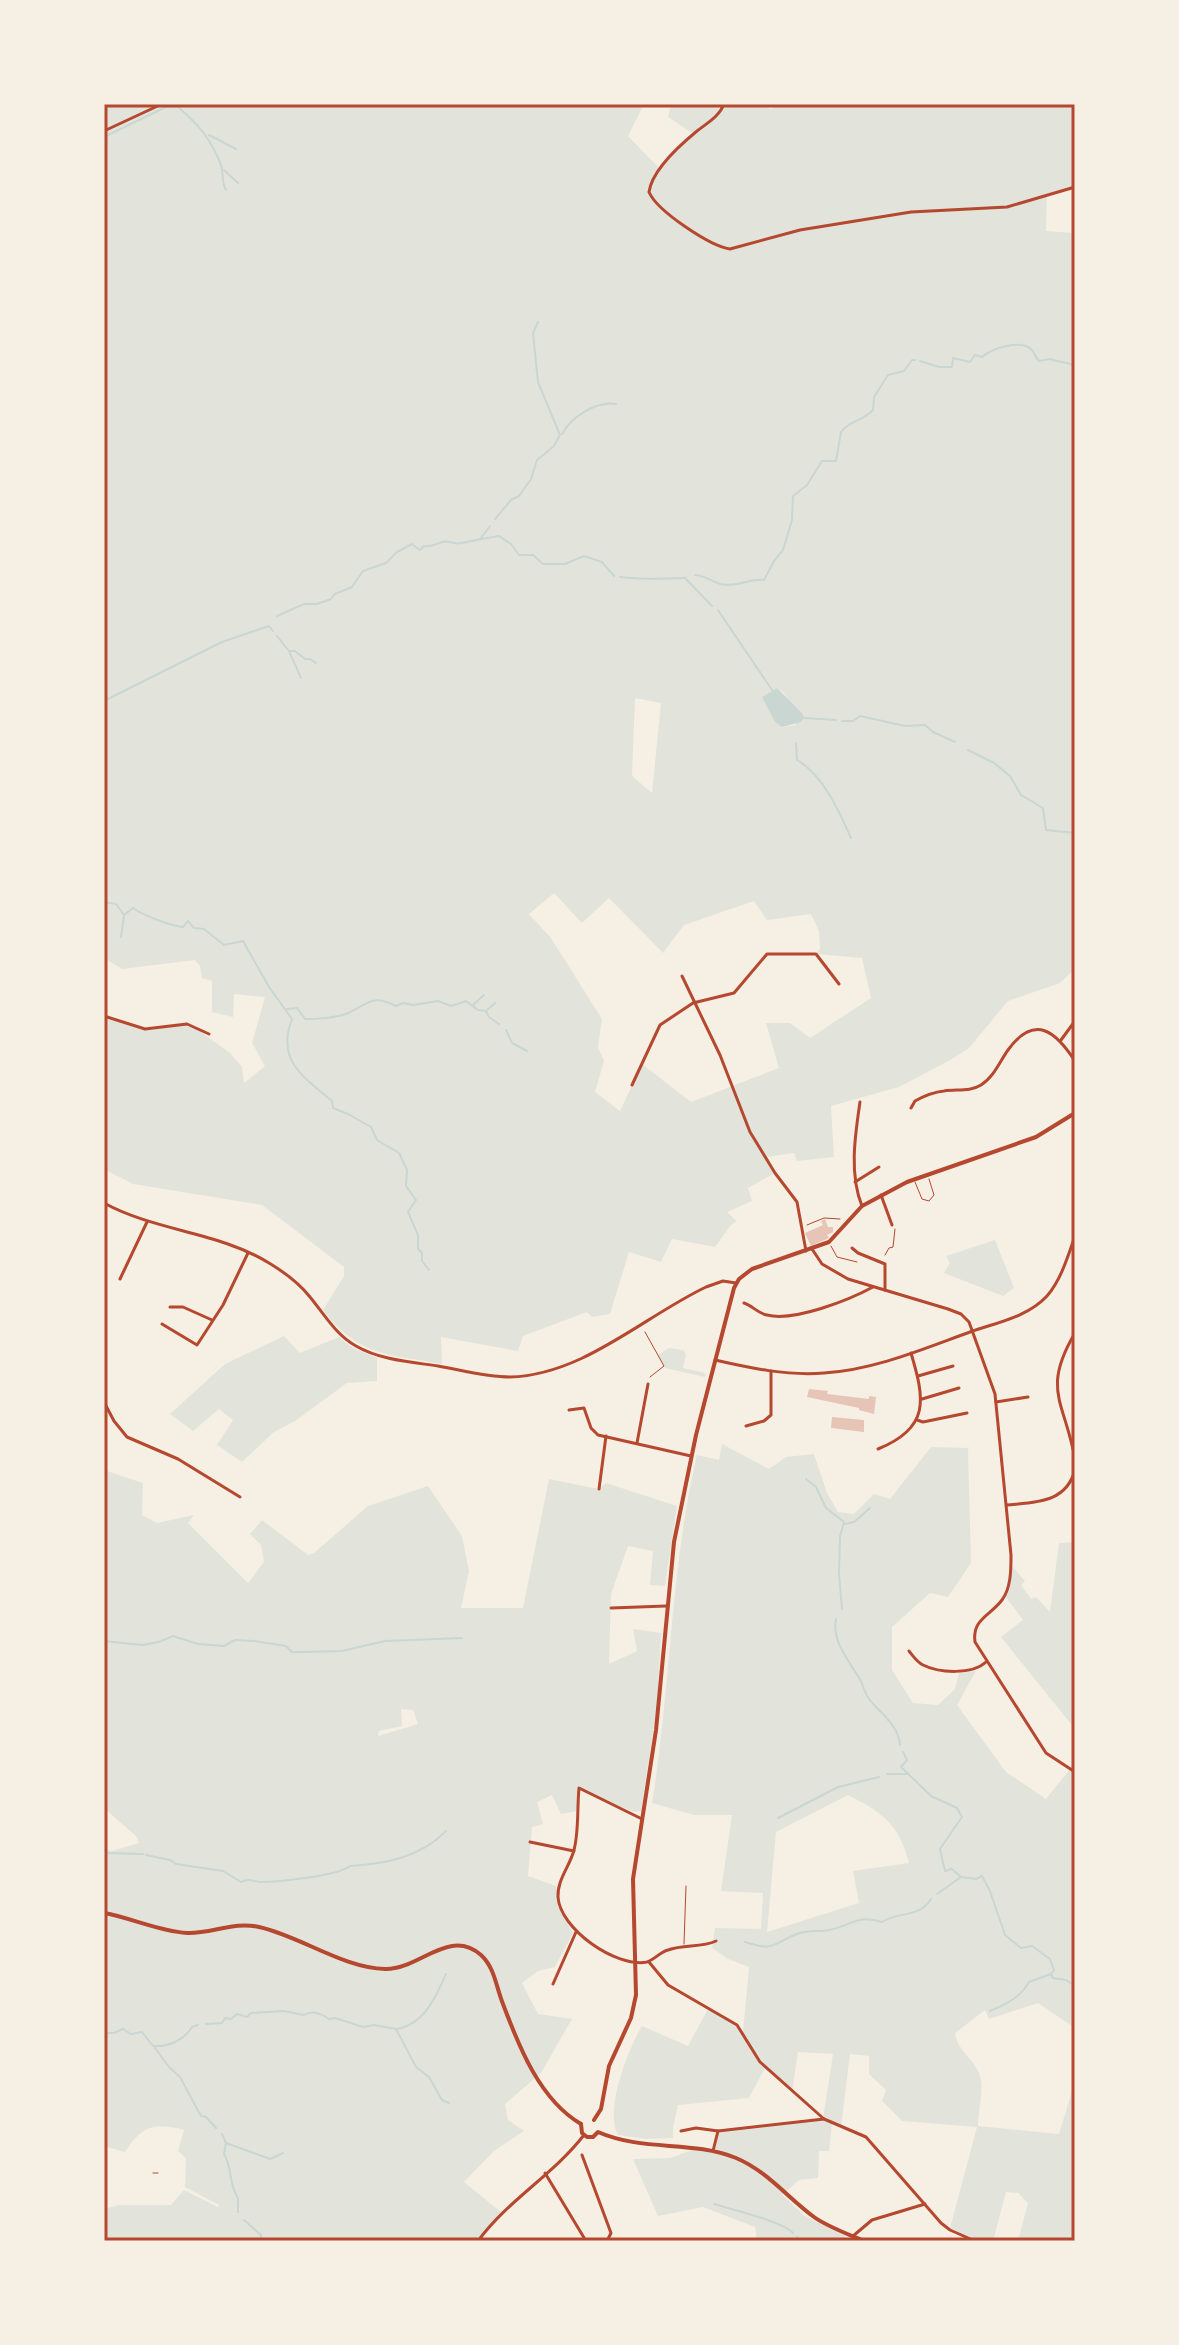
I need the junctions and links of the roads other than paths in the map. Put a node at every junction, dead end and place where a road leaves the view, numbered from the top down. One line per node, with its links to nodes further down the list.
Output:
1 (162, 104): 3 (street)
2 (724, 104): 4 (street)
3 (104, 131)
4 (1075, 187)
5 (682, 976): 7 (street)
6 (839, 984): 7 (street)
7 (693, 1003): 13 (street); 29 (street)
8 (104, 1016): 10 (street)
9 (1075, 1021): 11 (street)
10 (209, 1034)
11 (1061, 1040): 12 (street); 15 (street)
12 (1075, 1061)
13 (632, 1085)
14 (860, 1102): 20 (street)
15 (911, 1108)
16 (1075, 1113): 18 (main road)
17 (879, 1167): 20 (street)
18 (927, 1175): 19 (main road); 19 (lane)
19 (914, 1180): 21 (main road)
20 (855, 1182): 23 (street)
21 (881, 1195): 23 (main road); 25 (street)
22 (104, 1203): 24 (street)
23 (862, 1206): 27 (main road)
24 (147, 1222): 30 (street); 34 (street)
25 (892, 1225)
26 (1075, 1236): 31 (street)
27 (829, 1242): 29 (main road); 32 (lane)
28 (852, 1248): 37 (street)
29 (809, 1250): 35 (main road); 36 (street)
30 (248, 1253): 35 (street); 40 (street)
31 (1066, 1259): 33 (street); 42 (street)
32 (857, 1262)
33 (1074, 1263)
34 (120, 1279)
35 (736, 1283): 45 (main road)
36 (873, 1287): 37 (street); 38 (street)
37 (885, 1290): 42 (street)
38 (744, 1303)
39 (170, 1307): 40 (street)
40 (212, 1320): 41 (street)
41 (162, 1324)
42 (971, 1332): 44 (street); 54 (street)
43 (1075, 1333): 59 (street)
44 (911, 1353): 47 (street); 48 (street)
45 (715, 1360): 47 (street); 64 (main road)
46 (953, 1366): 48 (street)
47 (771, 1371): 58 (street)
48 (918, 1376): 52 (street)
49 (648, 1384): 62 (street)
50 (959, 1388): 52 (street)
51 (1028, 1397): 54 (street)
52 (922, 1399): 57 (street)
53 (104, 1402): 68 (street)
54 (996, 1402): 69 (street)
55 (569, 1410): 61 (street)
56 (967, 1413): 57 (street)
57 (917, 1420): 63 (street)
58 (746, 1426)
59 (1068, 1433): 60 (street); 65 (street)
60 (1075, 1433)
61 (606, 1436): 62 (street); 67 (street)
62 (637, 1443): 64 (street)
63 (878, 1449)
64 (691, 1456): 70 (main road)
65 (1075, 1459)
66 (1075, 1470): 69 (street)
67 (599, 1489)
68 (240, 1497)
69 (1007, 1505): 73 (street)
70 (666, 1606): 71 (street); 75 (main road)
71 (611, 1608)
72 (909, 1651): 73 (street)
73 (986, 1662): 74 (street)
74 (1075, 1772)
75 (642, 1819): 77 (street); 83 (main road)
76 (530, 1842): 77 (street)
77 (574, 1851): 80 (street)
78 (686, 1886): 82 (lane)
79 (104, 1913): 88 (main road)
80 (576, 1932): 83 (street); 85 (street)
81 (716, 1941): 82 (street)
82 (684, 1947): 84 (street)
83 (637, 1961): 84 (street); 87 (main road)
84 (649, 1962): 86 (street)
85 (553, 1984)
86 (824, 2119): 90 (street); 98 (street)
87 (594, 2120): 88 (main road); 91 (main road)
88 (581, 2124): 92 (main road)
89 (681, 2131): 90 (street)
90 (718, 2131): 93 (street)
91 (598, 2132): 92 (main road); 93 (main road)
92 (584, 2135): 97 (street)
93 (713, 2151): 99 (main road)
94 (582, 2155): 102 (street)
95 (153, 2173): 96 (lane)
96 (158, 2173)
97 (545, 2173): 100 (street); 101 (street)
98 (925, 2204): 99 (street); 104 (street)
99 (853, 2236): 103 (main road)
100 (478, 2241)
101 (586, 2241)
102 (607, 2241)
103 (864, 2241)
104 (975, 2241)

